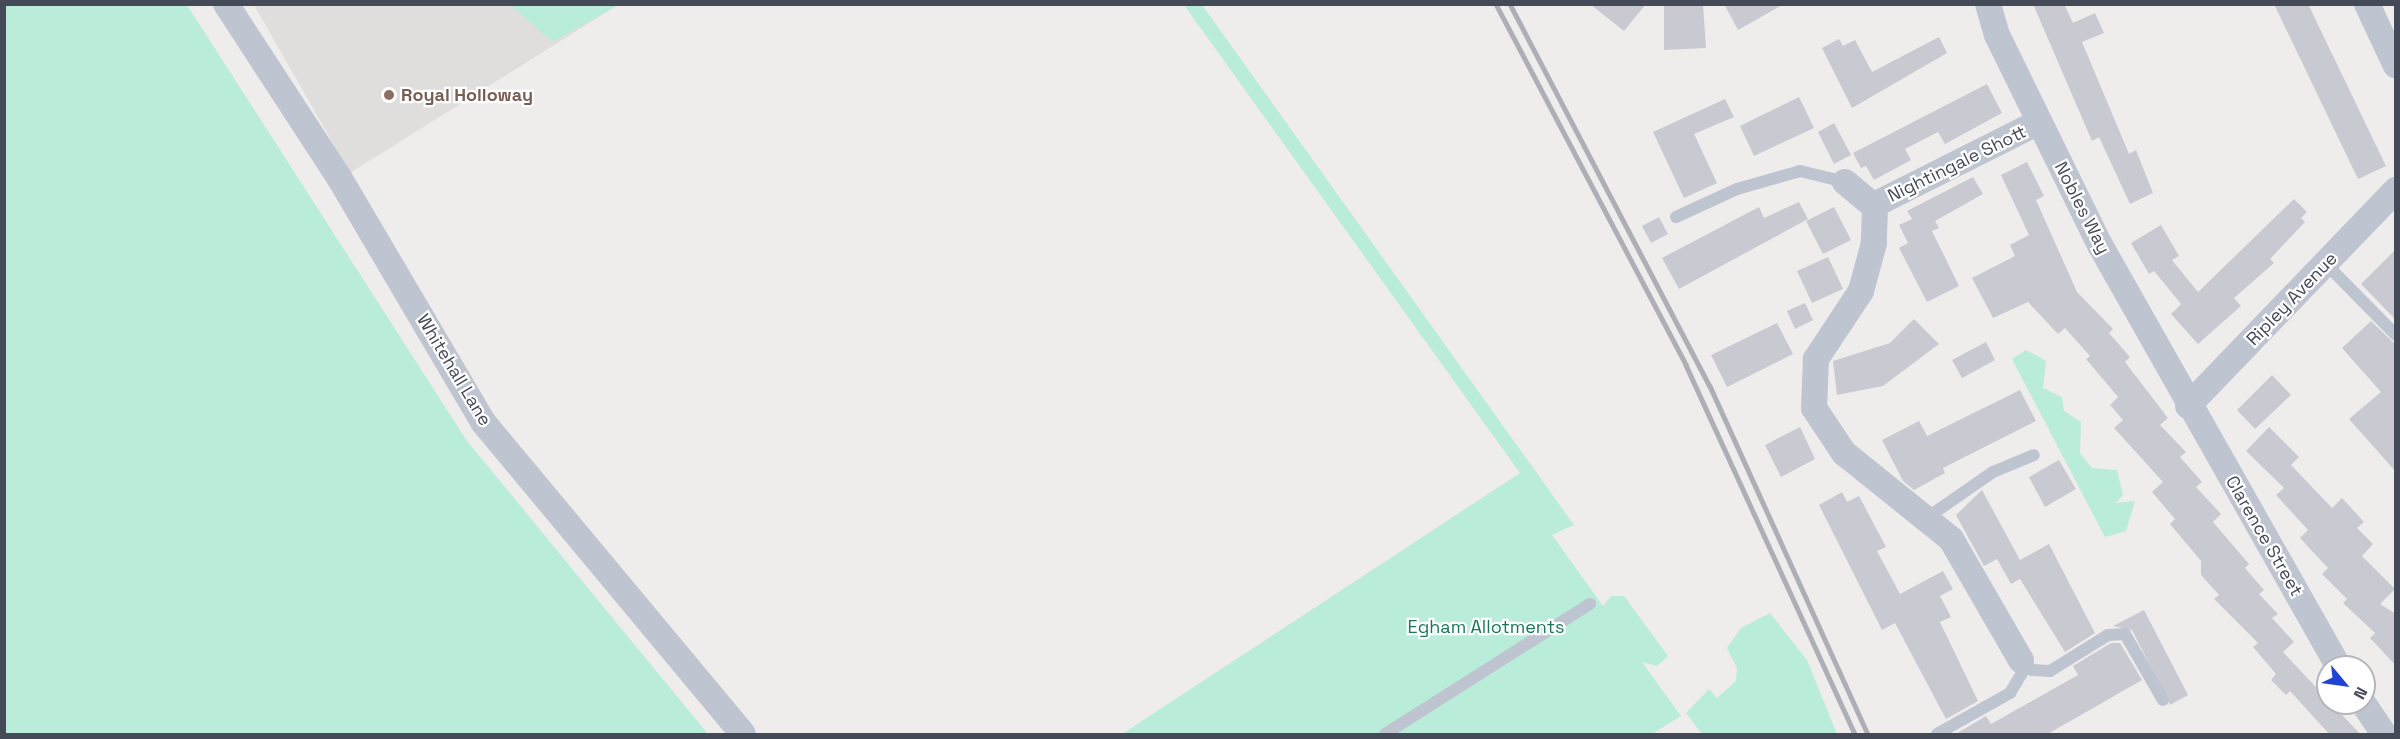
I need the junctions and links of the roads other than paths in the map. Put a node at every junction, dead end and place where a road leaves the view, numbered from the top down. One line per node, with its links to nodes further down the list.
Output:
1 (226, 4): 20 (street, Whitehall Lane)
2 (1988, 4): 5 (street, Nobles Way)
3 (2367, 4): 4 (street)
4 (2396, 66)
5 (2039, 122): 8 (street, Nightingale Shott); 12 (street, Nobles Way)
6 (1845, 182): 8 (street, Nightingale Shott); 9 (lane, Nightingale Shott)
7 (2396, 190): 10 (street, Ripley Avenue)
8 (1874, 205): 14 (street, Nightingale Shott)
9 (1676, 217)
10 (2326, 264): 11 (lane); 12 (street, Ripley Avenue)
11 (2396, 335)
12 (2188, 406): 16 (street, Clarence Street)
13 (2034, 455): 14 (lane)
14 (1928, 516): 17 (street, Nightingale Shott)
15 (1590, 604): 21 (lane)
16 (2331, 655)
17 (2021, 660): 18 (lane); 22 (lane)
18 (2163, 700)
19 (2371, 715): 23 (street)
20 (743, 735)
21 (1385, 735)
22 (1937, 735)
23 (2384, 735)

